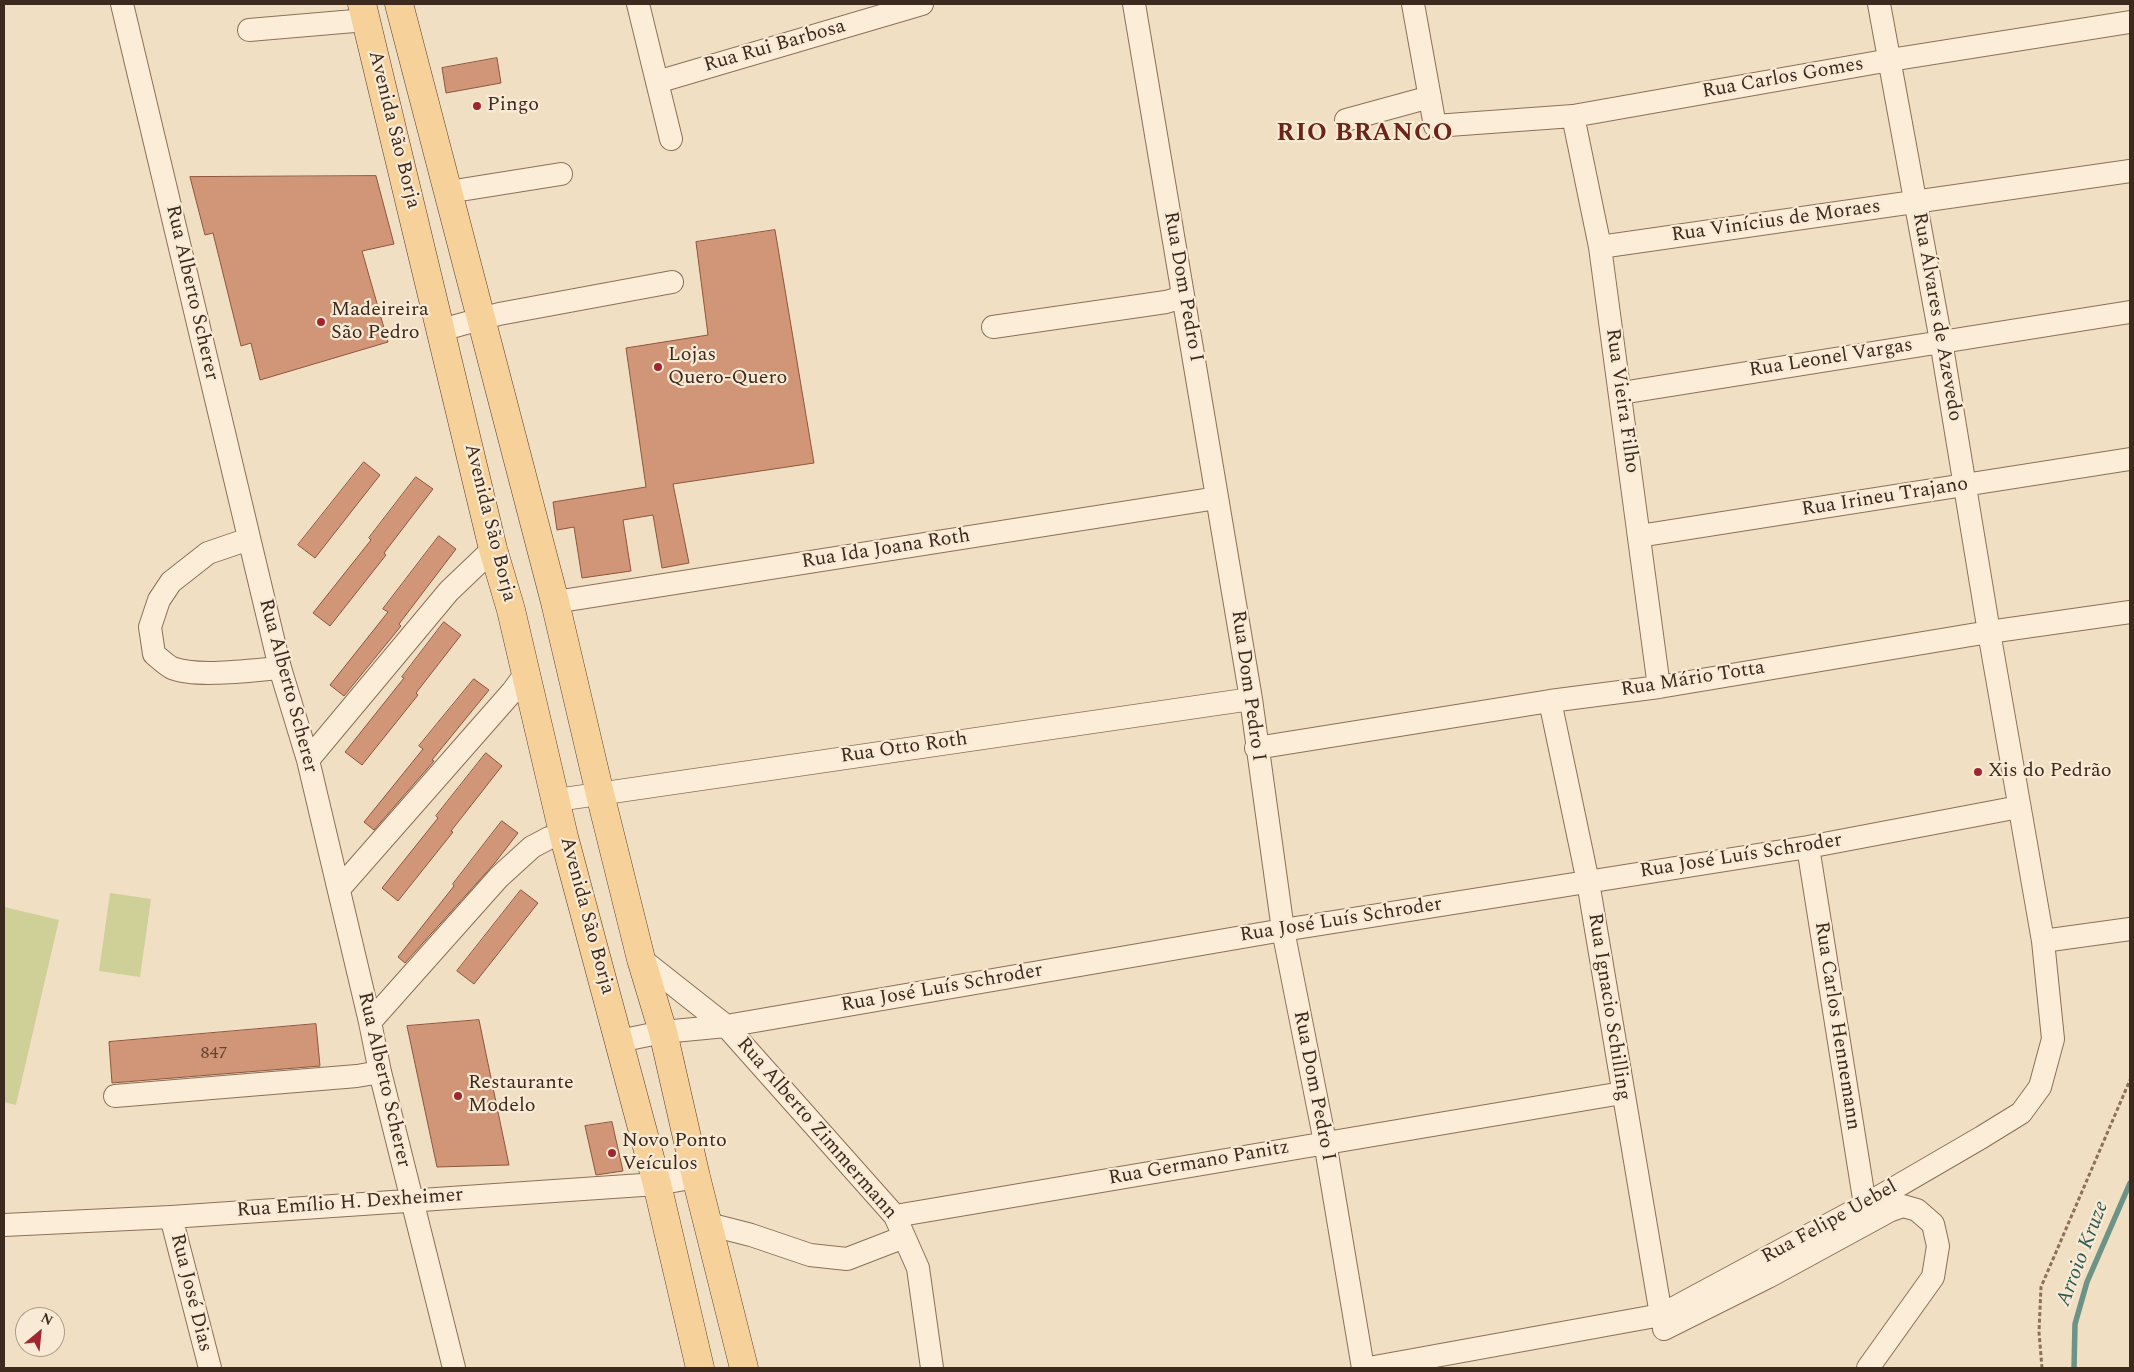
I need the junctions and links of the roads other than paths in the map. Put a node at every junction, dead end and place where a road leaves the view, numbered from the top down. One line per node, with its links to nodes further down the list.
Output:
1 (122, 4): 34 (street, Rua Alberto Scherer)
2 (399, 4): 19 (main road, Avenida São Borja)
3 (638, 4): 12 (street)
4 (922, 4): 12 (street, Rua Rui Barbosa)
5 (1134, 4): 23 (street, Rua Dom Pedro I)
6 (1413, 4): 13 (street)
7 (1879, 4): 11 (street, Rua Álvares de Azevedo)
8 (364, 12): 10 (street); 27 (main road, Avenida São Borja)
9 (2130, 22): 11 (street, Rua Carlos Gomes)
10 (249, 30)
11 (1890, 60): 14 (street, Rua Carlos Gomes); 20 (street, Rua Álvares de Azevedo)
12 (657, 82): 16 (street)
13 (1430, 97): 14 (street, Rua Carlos Gomes); 15 (street)
14 (1573, 116): 21 (street, Rua Vieira Filho)
15 (1346, 120)
16 (671, 140)
17 (2130, 171): 20 (street, Rua Vinícius de Moraes)
18 (561, 174): 19 (street)
19 (448, 192): 25 (main road, Avenida São Borja)
20 (1915, 202): 21 (street, Rua Vinícius de Moraes); 28 (street, Rua Álvares de Azevedo)
21 (1600, 247): 29 (street, Rua Vieira Filho)
22 (672, 282): 25 (street)
23 (1184, 297): 26 (street); 32 (street, Rua Dom Pedro I)
24 (2130, 312): 28 (street, Rua Leonel Vargas)
25 (481, 321): 27 (street); 36 (main road, Avenida São Borja)
26 (993, 327)
27 (441, 330): 35 (main road, Avenida São Borja)
28 (1942, 341): 29 (street, Rua Leonel Vargas); 31 (street, Rua Álvares de Azevedo)
29 (1621, 393): 33 (street, Rua Vieira Filho)
30 (2130, 459): 31 (street, Rua Irineu Trajano)
31 (1966, 485): 33 (street, Rua Irineu Trajano); 38 (street, Rua Álvares de Azevedo)
32 (1217, 498): 36 (street, Rua Ida Joana Roth); 42 (street, Rua Dom Pedro I)
33 (1639, 536): 41 (street, Rua Vieira Filho)
34 (249, 539): 39 (street, Rua Alberto Scherer); 39 (street)
35 (493, 549): 40 (main road, Avenida São Borja); 45 (street)
36 (555, 602): 46 (main road, Avenida São Borja)
37 (2130, 612): 38 (street, Rua Mário Totta)
38 (1989, 632): 41 (street, Rua Mário Totta); 48 (street, Rua Álvares de Azevedo)
39 (280, 668): 45 (street, Rua Alberto Scherer)
40 (526, 673): 47 (main road, Avenida São Borja); 52 (street)
41 (1659, 687): 43 (street, Rua Mário Totta)
42 (1251, 699): 44 (street, Rua Dom Pedro I); 46 (street, Rua Otto Roth)
43 (1550, 701): 44 (street, Rua Mário Totta); 51 (street, Rua Ignacio Schilling)
44 (1256, 748): 54 (street, Rua Dom Pedro I)
45 (308, 760): 52 (street, Rua Alberto Scherer)
46 (600, 794): 47 (street, Rua Otto Roth); 56 (main road, Avenida São Borja)
47 (557, 800): 49 (main road, Avenida São Borja)
48 (2019, 807): 50 (street, Rua José Luís Schroder); 55 (street, Rua Felipe Uebel)
49 (564, 837): 57 (street); 60 (main road, Avenida São Borja)
50 (1808, 847): 51 (street, Rua José Luís Schroder); 68 (street, Rua Carlos Hennemann)
51 (1588, 882): 54 (street, Rua José Luís Schroder); 62 (street, Rua Ignacio Schilling)
52 (339, 889): 57 (street, Rua Alberto Scherer)
53 (2130, 928): 55 (street)
54 (1283, 930): 58 (street, Rua José Luís Schroder); 64 (street, Rua Dom Pedro I)
55 (2043, 941): 68 (street, Rua Felipe Uebel)
56 (641, 959): 58 (street, Rua Alberto Zimmermann); 59 (main road, Avenida São Borja)
57 (370, 1022): 61 (street, Rua Alberto Scherer)
58 (726, 1026): 59 (street, Rua José Luís Schroder); 69 (street, Rua Alberto Zimmermann)
59 (663, 1032): 60 (street); 65 (main road, Avenida São Borja)
60 (619, 1041): 66 (main road, Avenida São Borja)
61 (380, 1072): 63 (street); 67 (street, Rua Alberto Scherer)
62 (1622, 1093): 64 (street, Rua Germano Panitz); 74 (street, Rua Ignacio Schilling)
63 (115, 1096)
64 (1325, 1142): 69 (street, Rua Germano Panitz); 81 (street, Rua Dom Pedro I)
65 (696, 1177): 66 (street, Rua Emílio H. Dexheimer); 71 (main road, Avenida São Borja)
66 (657, 1184): 67 (street, Rua Emílio H. Dexheimer); 78 (main road, Avenida São Borja)
67 (411, 1200): 70 (street, Rua Emílio H. Dexheimer); 77 (street, Rua Alberto Scherer)
68 (1865, 1205): 74 (street, Rua Felipe Uebel)
69 (895, 1216): 73 (street, Rua Alberto Zimmermann)
70 (171, 1217): 72 (street, Rua Emílio H. Dexheimer); 76 (street, Rua José Dias)
71 (708, 1224): 73 (street); 79 (main road, Avenida São Borja)
72 (4, 1225)
73 (904, 1237): 80 (street, Rua Alberto Zimmermann)
74 (1661, 1315): 75 (street, Rua Felipe Uebel)
75 (1625, 1322): 82 (street, Rua Felipe Uebel); 83 (street)
76 (210, 1368)
77 (454, 1368)
78 (700, 1368)
79 (744, 1368)
80 (932, 1368)
81 (1363, 1368)
82 (1369, 1368)
83 (1868, 1368)

